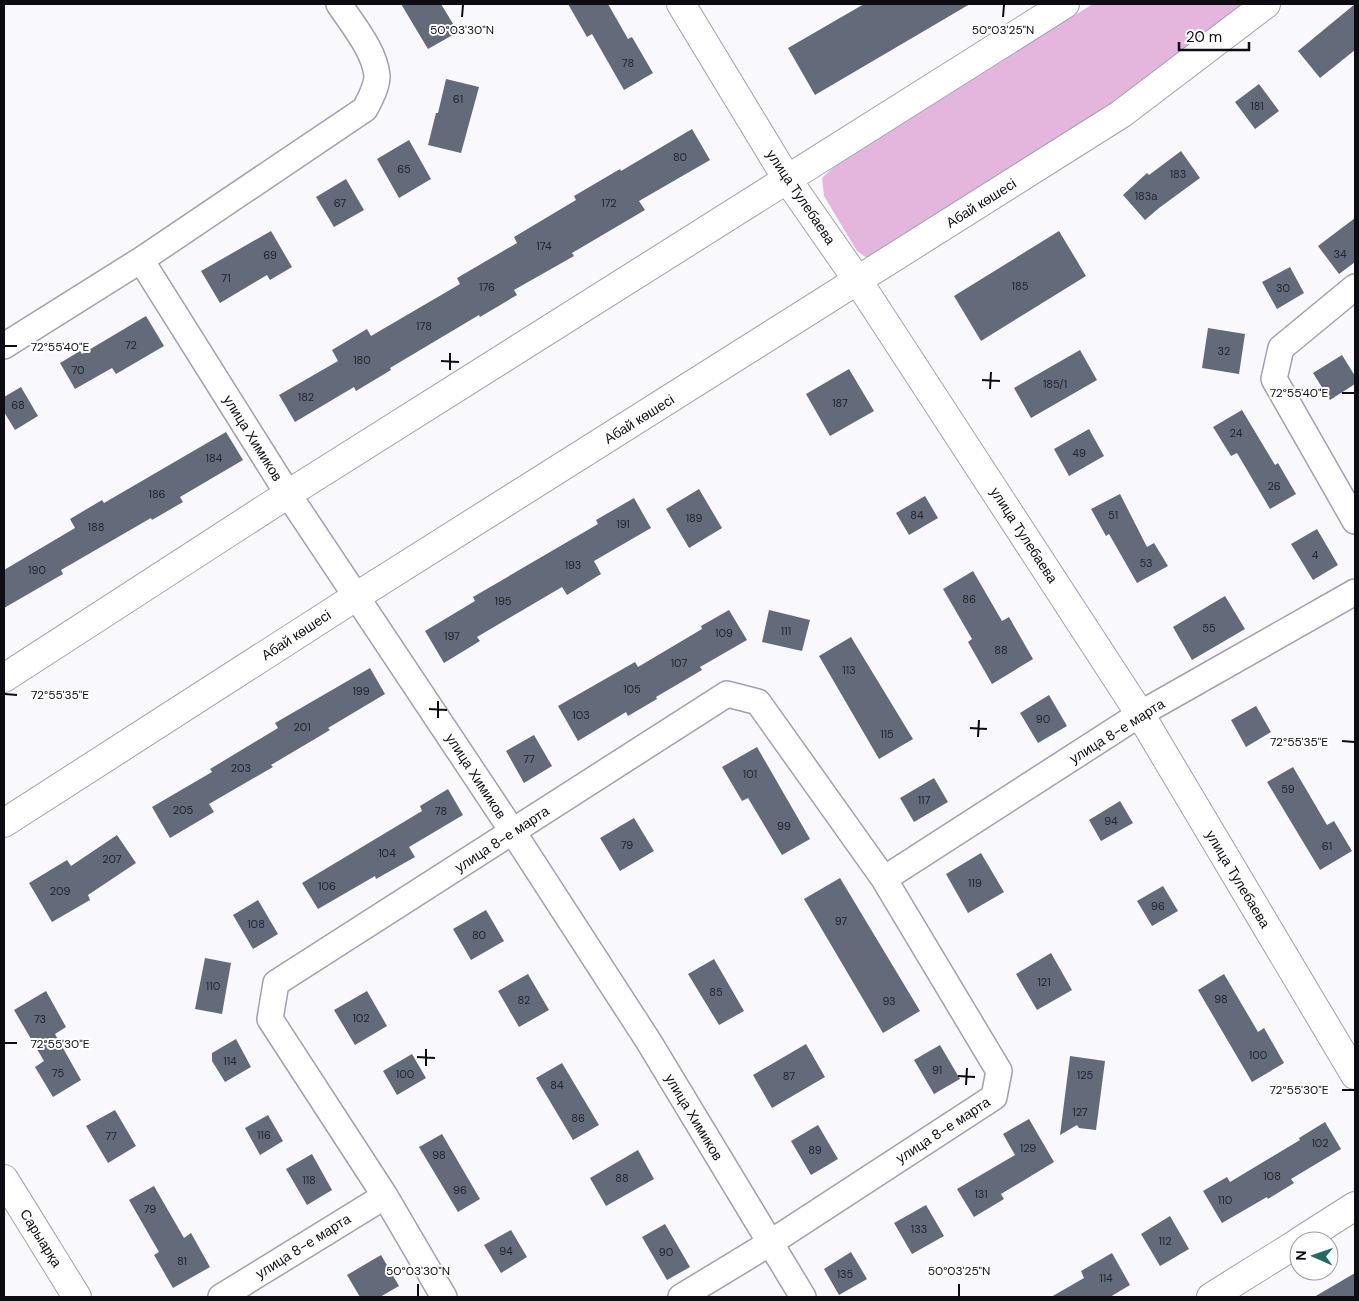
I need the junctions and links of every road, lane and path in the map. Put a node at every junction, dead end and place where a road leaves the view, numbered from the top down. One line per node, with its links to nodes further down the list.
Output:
1 (339, 4): 6 (street)
2 (681, 4): 5 (street, улица Тулебаева)
3 (1065, 4): 5 (street)
4 (1266, 4): 7 (street, Абай көшесі)
5 (787, 179): 7 (street, улица Тулебаева); 10 (street)
6 (141, 260): 9 (street); 10 (street, улица Химиков)
7 (858, 281): 13 (street, Абай көшесі); 15 (street, улица Тулебаева)
8 (1355, 287): 11 (street)
9 (4, 346)
10 (288, 494): 13 (street, улица Химиков); 14 (street)
11 (1355, 520)
12 (1355, 592): 15 (street, улица 8-е марта)
13 (357, 596): 16 (street, Абай көшесі); 17 (street, улица Химиков)
14 (4, 678)
15 (1140, 714): 18 (street, улица 8-е марта); 19 (street, улица Тулебаева)
16 (4, 823)
17 (513, 832): 18 (street, улица 8-е марта); 21 (street, улица 8-е марта); 24 (street, улица Химиков)
18 (884, 879): 24 (street, улица 8-е марта)
19 (1355, 1075)
20 (4, 1179): 26 (street, Сарыарқа)
21 (385, 1196): 27 (street, улица 8-е марта); 28 (street, улица 8-е марта)
22 (1355, 1206): 23 (street)
23 (1316, 1231)
24 (770, 1243): 29 (street, улица 8-е марта); 30 (street, улица Химиков)
25 (1289, 1248): 31 (street)
26 (77, 1297)
27 (221, 1297)
28 (444, 1297)
29 (681, 1297)
30 (803, 1297)
31 (1211, 1297)

